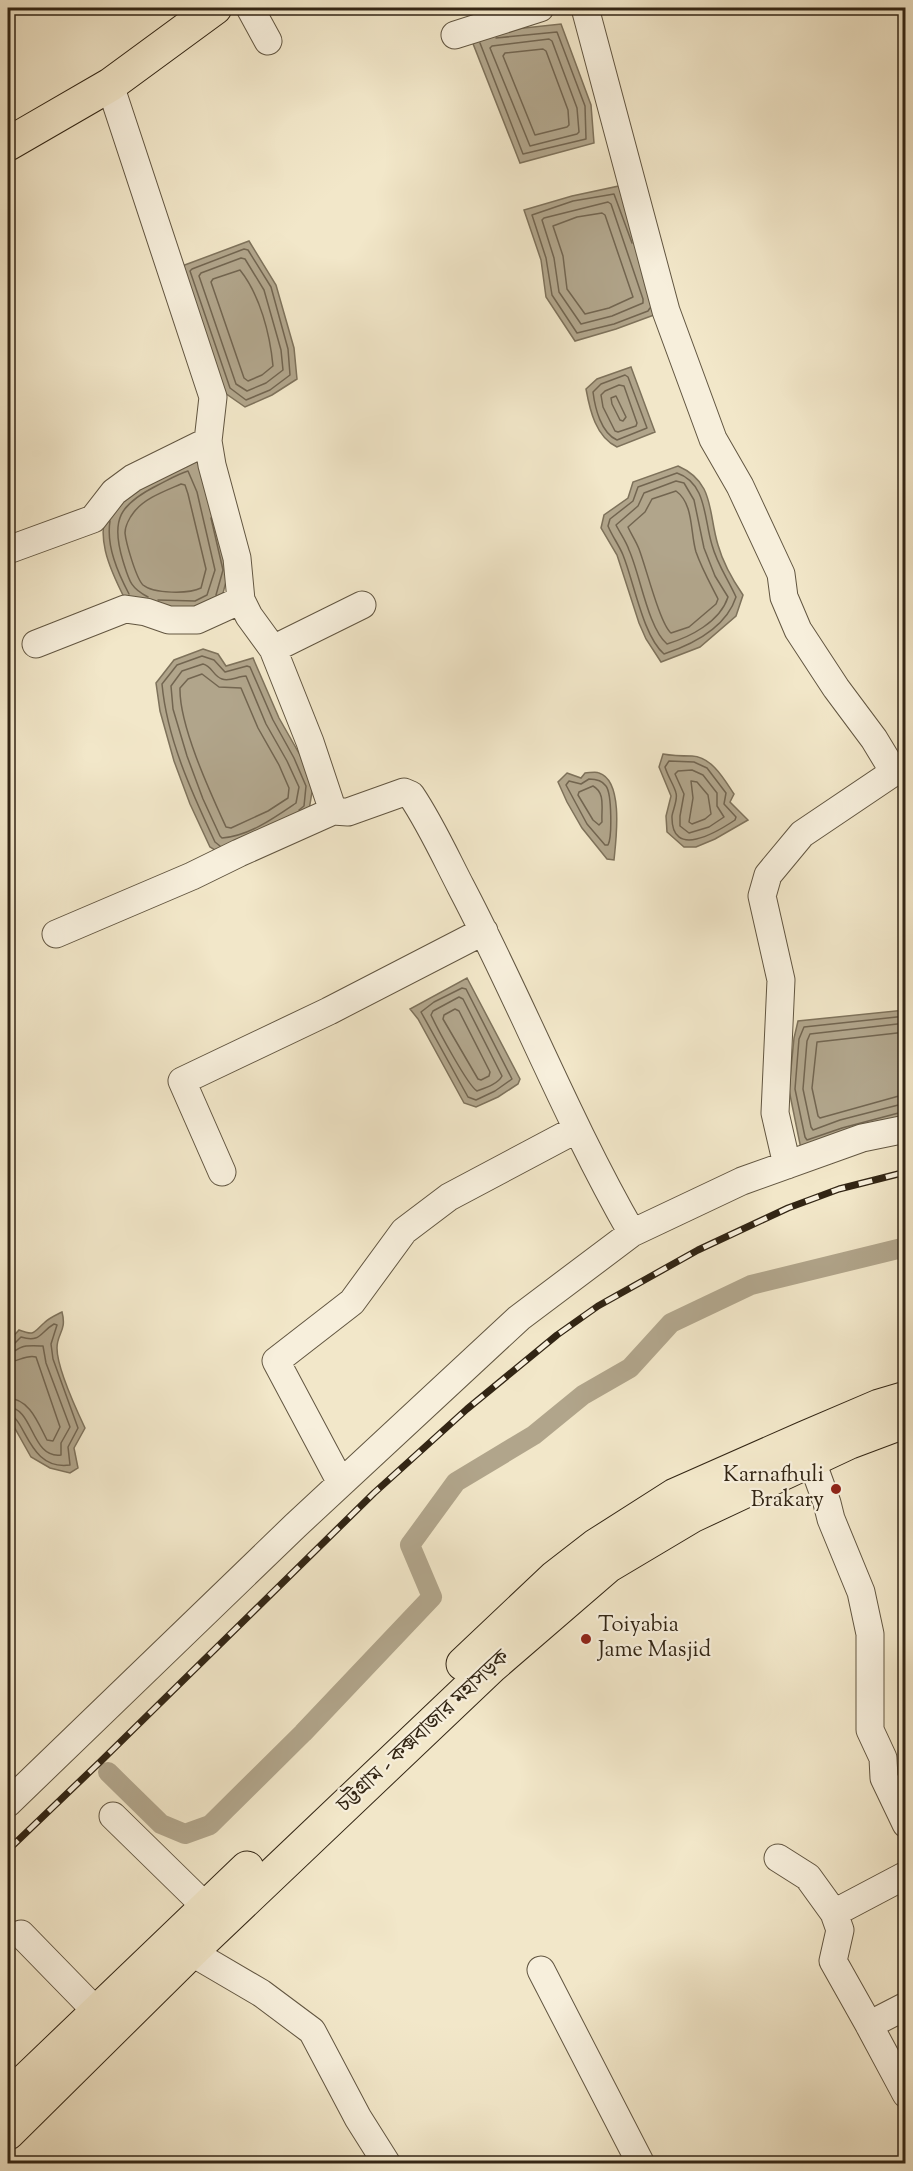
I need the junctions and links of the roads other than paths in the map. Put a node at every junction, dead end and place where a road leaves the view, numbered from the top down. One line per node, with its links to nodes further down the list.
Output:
1 (215, 8): 7 (main road)
2 (250, 8): 6 (street)
3 (540, 8): 5 (street)
4 (585, 8): 15 (street)
5 (455, 35)
6 (268, 41)
7 (110, 85): 8 (main road); 9 (street)
8 (8, 144)
9 (208, 441): 10 (street); 11 (street)
10 (8, 550)
11 (241, 600): 13 (street); 14 (street)
12 (362, 605): 14 (street)
13 (36, 644)
14 (273, 649): 16 (street)
15 (902, 776): 21 (street)
16 (333, 811): 17 (street); 18 (street)
17 (484, 930): 19 (street); 22 (street)
18 (56, 933)
19 (577, 1129): 23 (street); 27 (street)
20 (906, 1129): 21 (street)
21 (787, 1165): 23 (street)
22 (222, 1172)
23 (632, 1233): 27 (street)
24 (906, 1398): 26 (main road, চট্টগ্রাম - কক্সবাজার মহাসড়ক)
25 (906, 1422): 26 (main road, চট্টগ্রাম - কক্সবাজার মহাসড়ক)
26 (808, 1449): 30 (street); 33 (main road, চট্টগ্রাম - কক্সবাজার মহাসড়ক); 36 (main road, চট্টগ্রাম - কক্সবাজার মহাসড়ক)
27 (341, 1483): 28 (street)
28 (8, 1800)
29 (113, 1816): 33 (street)
30 (906, 1824)
31 (778, 1858): 34 (street)
32 (906, 1875): 34 (street)
33 (205, 1906): 36 (main road, চট্টগ্রাম - কক্সবাজার মহাসড়ক)
34 (834, 1913): 40 (street)
35 (21, 1934): 39 (street)
36 (183, 1944): 39 (main road, চট্টগ্রাম - কক্সবাজার মহাসড়ক); 43 (main road, চট্টগ্রাম - কক্সবাজার মহাসড়ক); 44 (street)
37 (541, 1970): 45 (street)
38 (906, 2006): 40 (street)
39 (97, 2012): 42 (main road, চট্টগ্রাম - কক্সবাজার মহাসড়ক)
40 (869, 2025): 41 (street)
41 (906, 2094)
42 (8, 2097)
43 (8, 2133)
44 (387, 2163)
45 (640, 2163)

